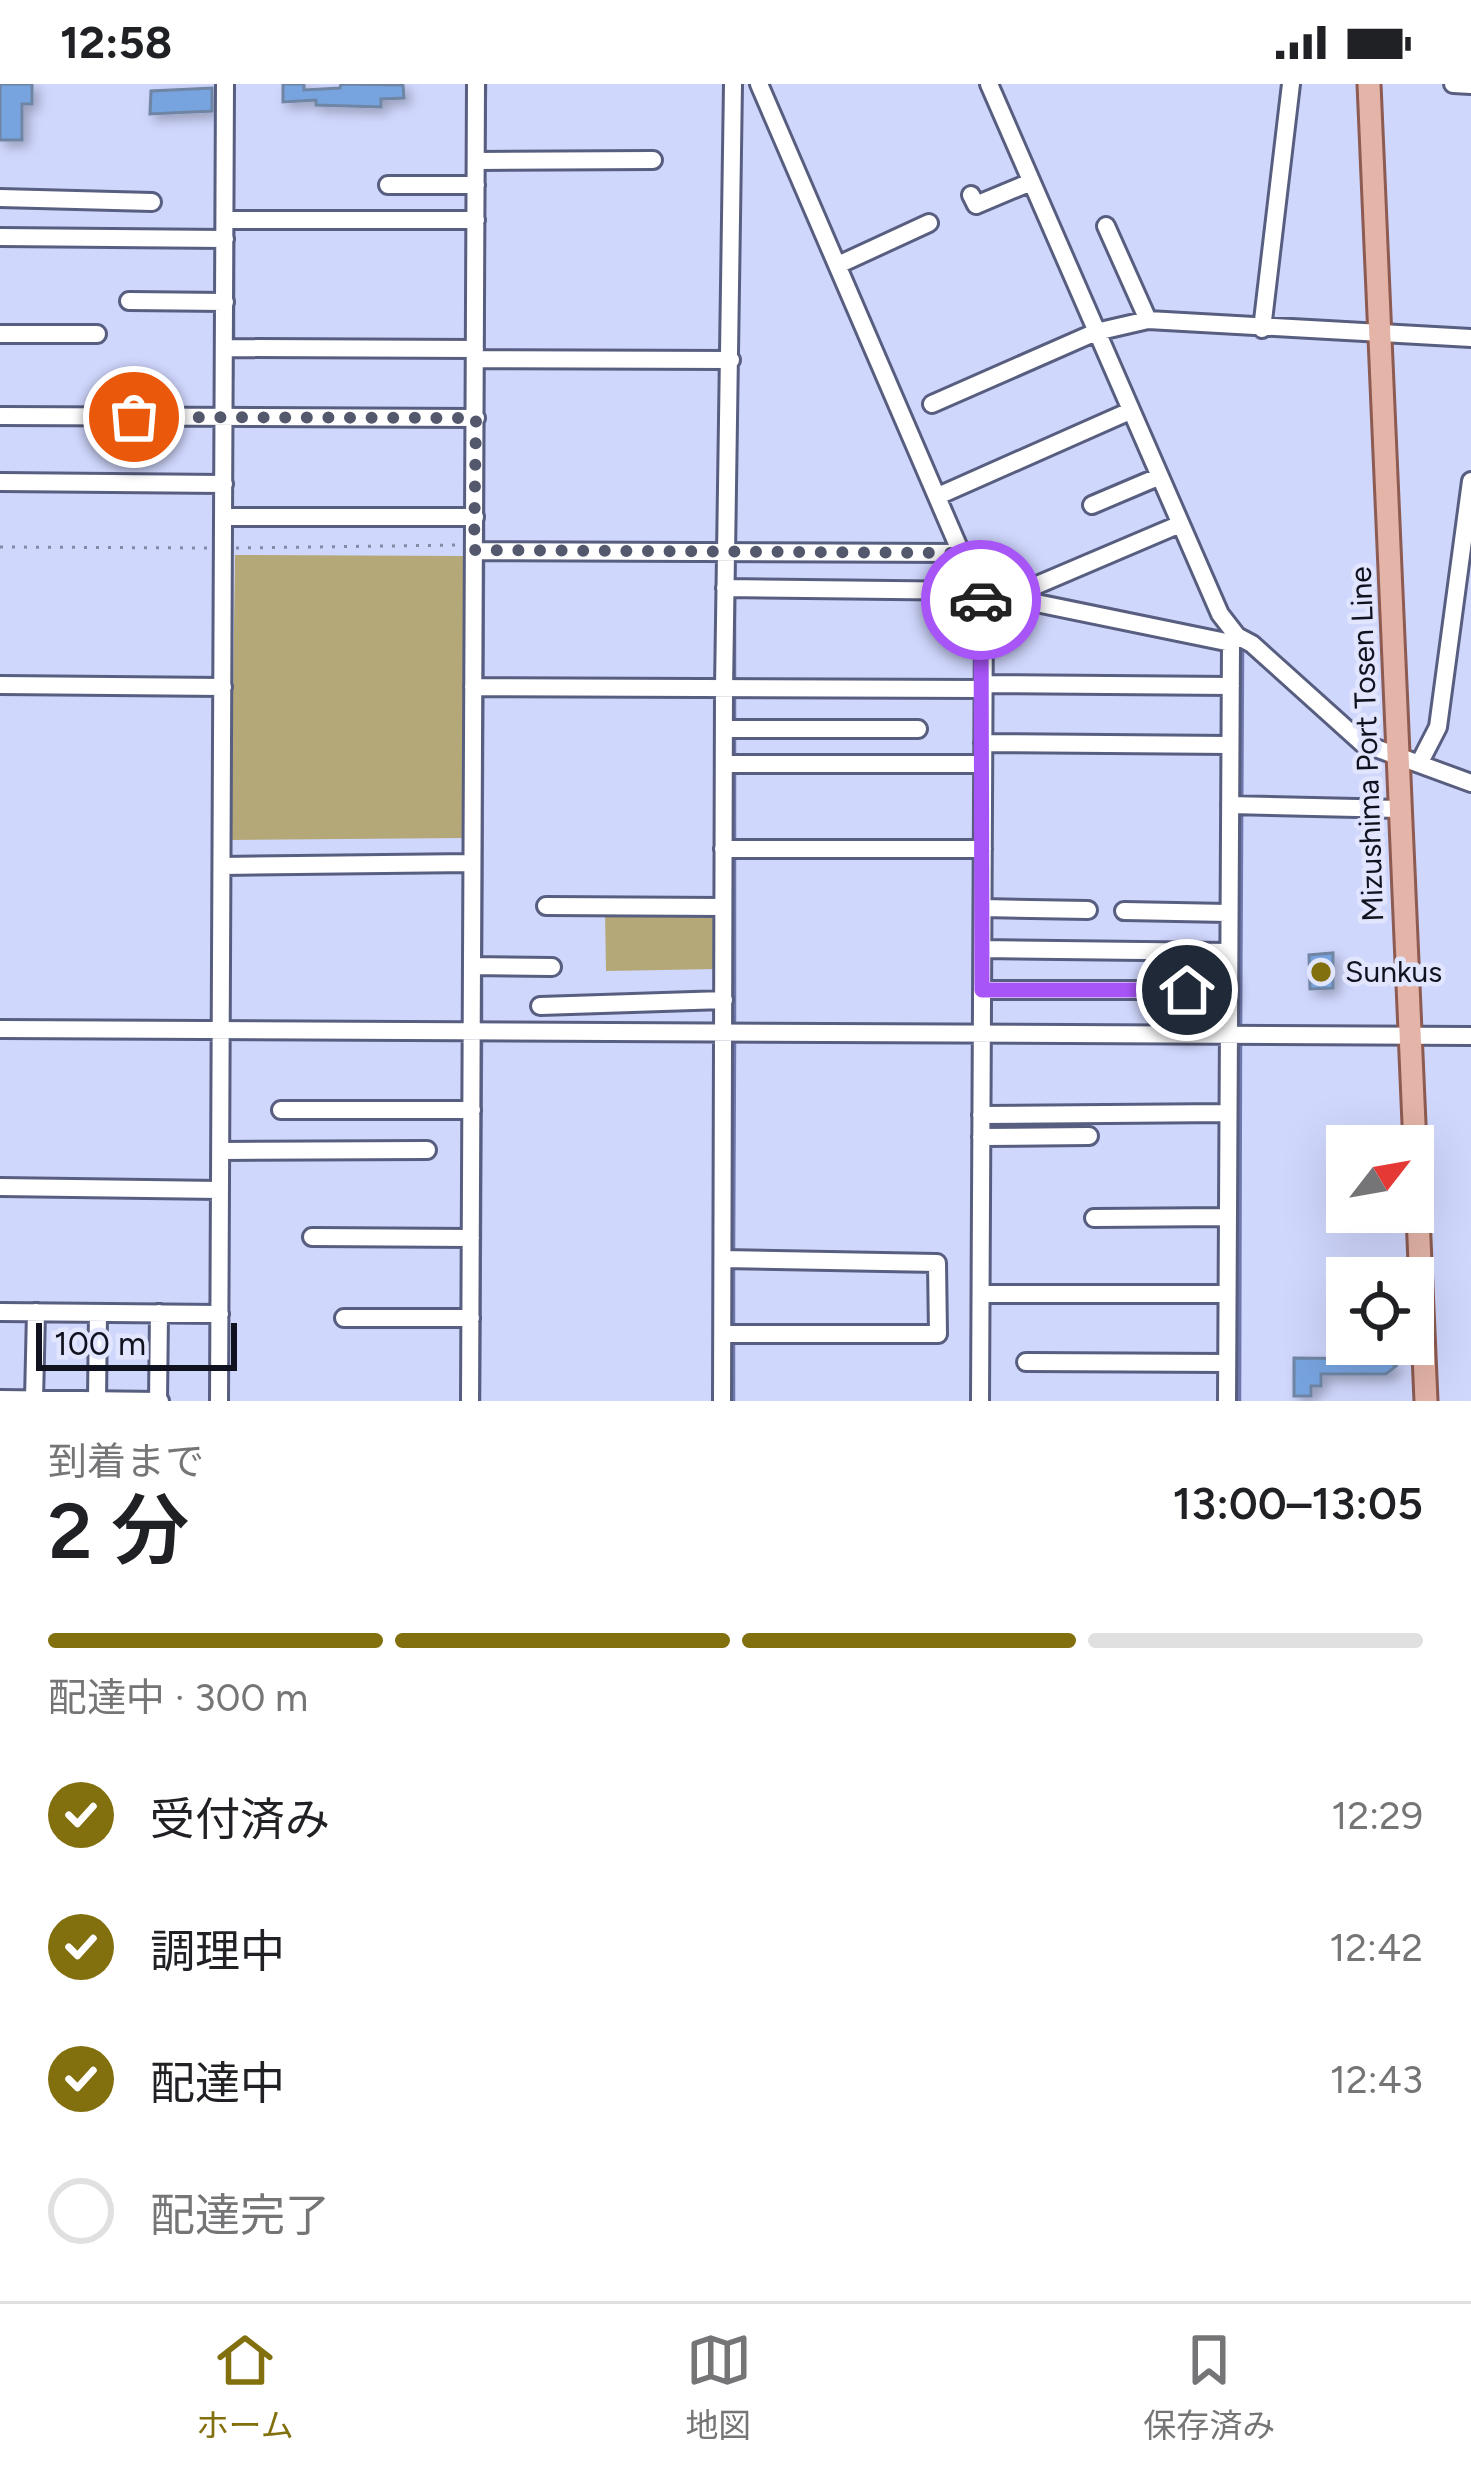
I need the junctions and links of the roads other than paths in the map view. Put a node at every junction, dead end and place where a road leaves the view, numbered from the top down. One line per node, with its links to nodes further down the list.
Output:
1 (225, 84): 20 (street)
2 (476, 84): 11 (street)
3 (733, 84): 35 (street)
4 (759, 84): 23 (street)
5 (989, 84): 12 (street)
6 (1291, 84): 27 (street)
7 (1369, 84): 29 (main road, Mizushima Port Tosen Line)
8 (1454, 84): 9 (street)
9 (1471, 85)
10 (653, 160): 11 (street)
11 (482, 161): 14 (street)
12 (1031, 182): 17 (street); 28 (street)
13 (388, 185): 14 (street)
14 (476, 185): 18 (street)
15 (0, 198): 16 (street)
16 (152, 202)
17 (976, 205)
18 (476, 220): 20 (street); 34 (street)
19 (929, 223): 23 (street)
20 (229, 225): 22 (street); 25 (street)
21 (1106, 226): 26 (street)
22 (0, 237)
23 (838, 265): 45 (street)
24 (129, 301): 25 (street)
25 (225, 302): 33 (street)
26 (1148, 320): 27 (street); 28 (street)
27 (1262, 329): 29 (street)
28 (1101, 331): 36 (street); 37 (street)
29 (1380, 332): 32 (street); 68 (main road, Mizushima Port Tosen Line)
30 (0, 334): 31 (street)
31 (97, 334)
32 (1471, 338)
33 (230, 348): 34 (street); 39 (street)
34 (479, 356): 35 (street); 40 (street)
35 (731, 360): 51 (street)
36 (932, 404)
37 (1130, 411): 41 (street); 45 (street)
38 (0, 416): 39 (street)
39 (229, 417): 40 (street); 44 (street)
40 (476, 418): 47 (street)
41 (1158, 477): 46 (street); 49 (street)
42 (1471, 481): 53 (street)
43 (0, 482): 44 (street)
44 (224, 484): 48 (street)
45 (938, 496): 52 (street)
46 (1092, 505)
47 (475, 517): 48 (street); 50 (street)
48 (228, 518): 60 (street)
49 (1178, 524): 56 (street); 57 (street)
50 (478, 549): 51 (street); 61 (street)
51 (732, 553): 52 (street); 54 (street)
52 (963, 553): 55 (street)
53 (1465, 565): 68 (street)
54 (731, 589): 55 (street); 63 (street)
55 (978, 591): 56 (street); 62 (street)
56 (1009, 597): 57 (street)
57 (1234, 639): 59 (street); 68 (street)
58 (0, 685): 60 (street)
59 (1231, 686): 62 (street); 67 (street)
60 (223, 687): 77 (street)
61 (479, 687): 63 (street); 76 (street)
62 (984, 687): 63 (street); 66 (street)
63 (731, 689): 64 (street)
64 (730, 729): 65 (street); 69 (street)
65 (918, 729)
66 (983, 743): 67 (street); 70 (street)
67 (1230, 746): 72 (street)
68 (1408, 761): 71 (street); 73 (main road, Mizushima Port Tosen Line)
69 (730, 764): 70 (street); 74 (street)
70 (983, 764): 75 (street)
71 (1471, 783)
72 (1237, 805): 73 (street); 83 (street)
73 (1400, 809): 99 (main road, Mizushima Port Tosen Line)
74 (730, 849): 75 (street); 79 (street)
75 (983, 849): 80 (street)
76 (471, 863): 77 (street); 86 (street)
77 (226, 866): 93 (street)
78 (546, 907): 79 (street)
79 (723, 907): 90 (street)
80 (983, 908): 81 (street); 84 (street)
81 (1088, 910)
82 (1124, 911): 83 (street)
83 (1228, 913): 85 (street)
84 (983, 949): 85 (street); 88 (street)
85 (1228, 952): 89 (street)
86 (479, 966): 87 (street); 94 (street)
87 (552, 967)
88 (982, 990): 89 (street); 96 (street)
89 (1228, 990): 97 (street)
90 (724, 1000): 91 (street); 95 (street)
91 (540, 1006)
92 (0, 1030): 93 (street)
93 (226, 1031): 94 (street); 107 (street)
94 (479, 1032): 95 (street); 101 (street)
95 (730, 1034): 96 (street); 114 (street)
96 (982, 1036): 97 (street); 103 (street)
97 (1235, 1036): 99 (street); 102 (street)
98 (1471, 1036): 99 (street)
99 (1410, 1038): 136 (main road, Mizushima Port Tosen Line)
100 (281, 1110): 101 (street)
101 (472, 1110): 113 (street)
102 (1228, 1113): 103 (street); 110 (street)
103 (981, 1115): 105 (street)
104 (1089, 1136): 105 (street)
105 (981, 1137): 115 (street)
106 (427, 1150): 107 (street)
107 (225, 1151): 109 (street)
108 (0, 1187): 109 (street)
109 (220, 1190): 121 (street)
110 (1227, 1217): 111 (street); 116 (street)
111 (1094, 1218)
112 (312, 1237): 113 (street)
113 (471, 1238): 123 (street)
114 (730, 1259): 124 (street); 124 (street)
115 (981, 1294): 116 (street); 134 (street)
116 (1227, 1294): 126 (street)
117 (0, 1312): 118 (street)
118 (36, 1312): 119 (street); 128 (street)
119 (98, 1313): 120 (street); 129 (street)
120 (159, 1313): 121 (street); 130 (street)
121 (220, 1314): 131 (street)
122 (344, 1318): 123 (street)
123 (472, 1318): 132 (street)
124 (730, 1334): 133 (street)
125 (1026, 1361): 126 (street)
126 (1227, 1363): 135 (street)
127 (0, 1399): 128 (street)
128 (34, 1400): 129 (street)
129 (97, 1400): 130 (street)
130 (159, 1401)
131 (219, 1401)
132 (470, 1401)
133 (722, 1401)
134 (980, 1401)
135 (1227, 1401)
136 (1426, 1401)

